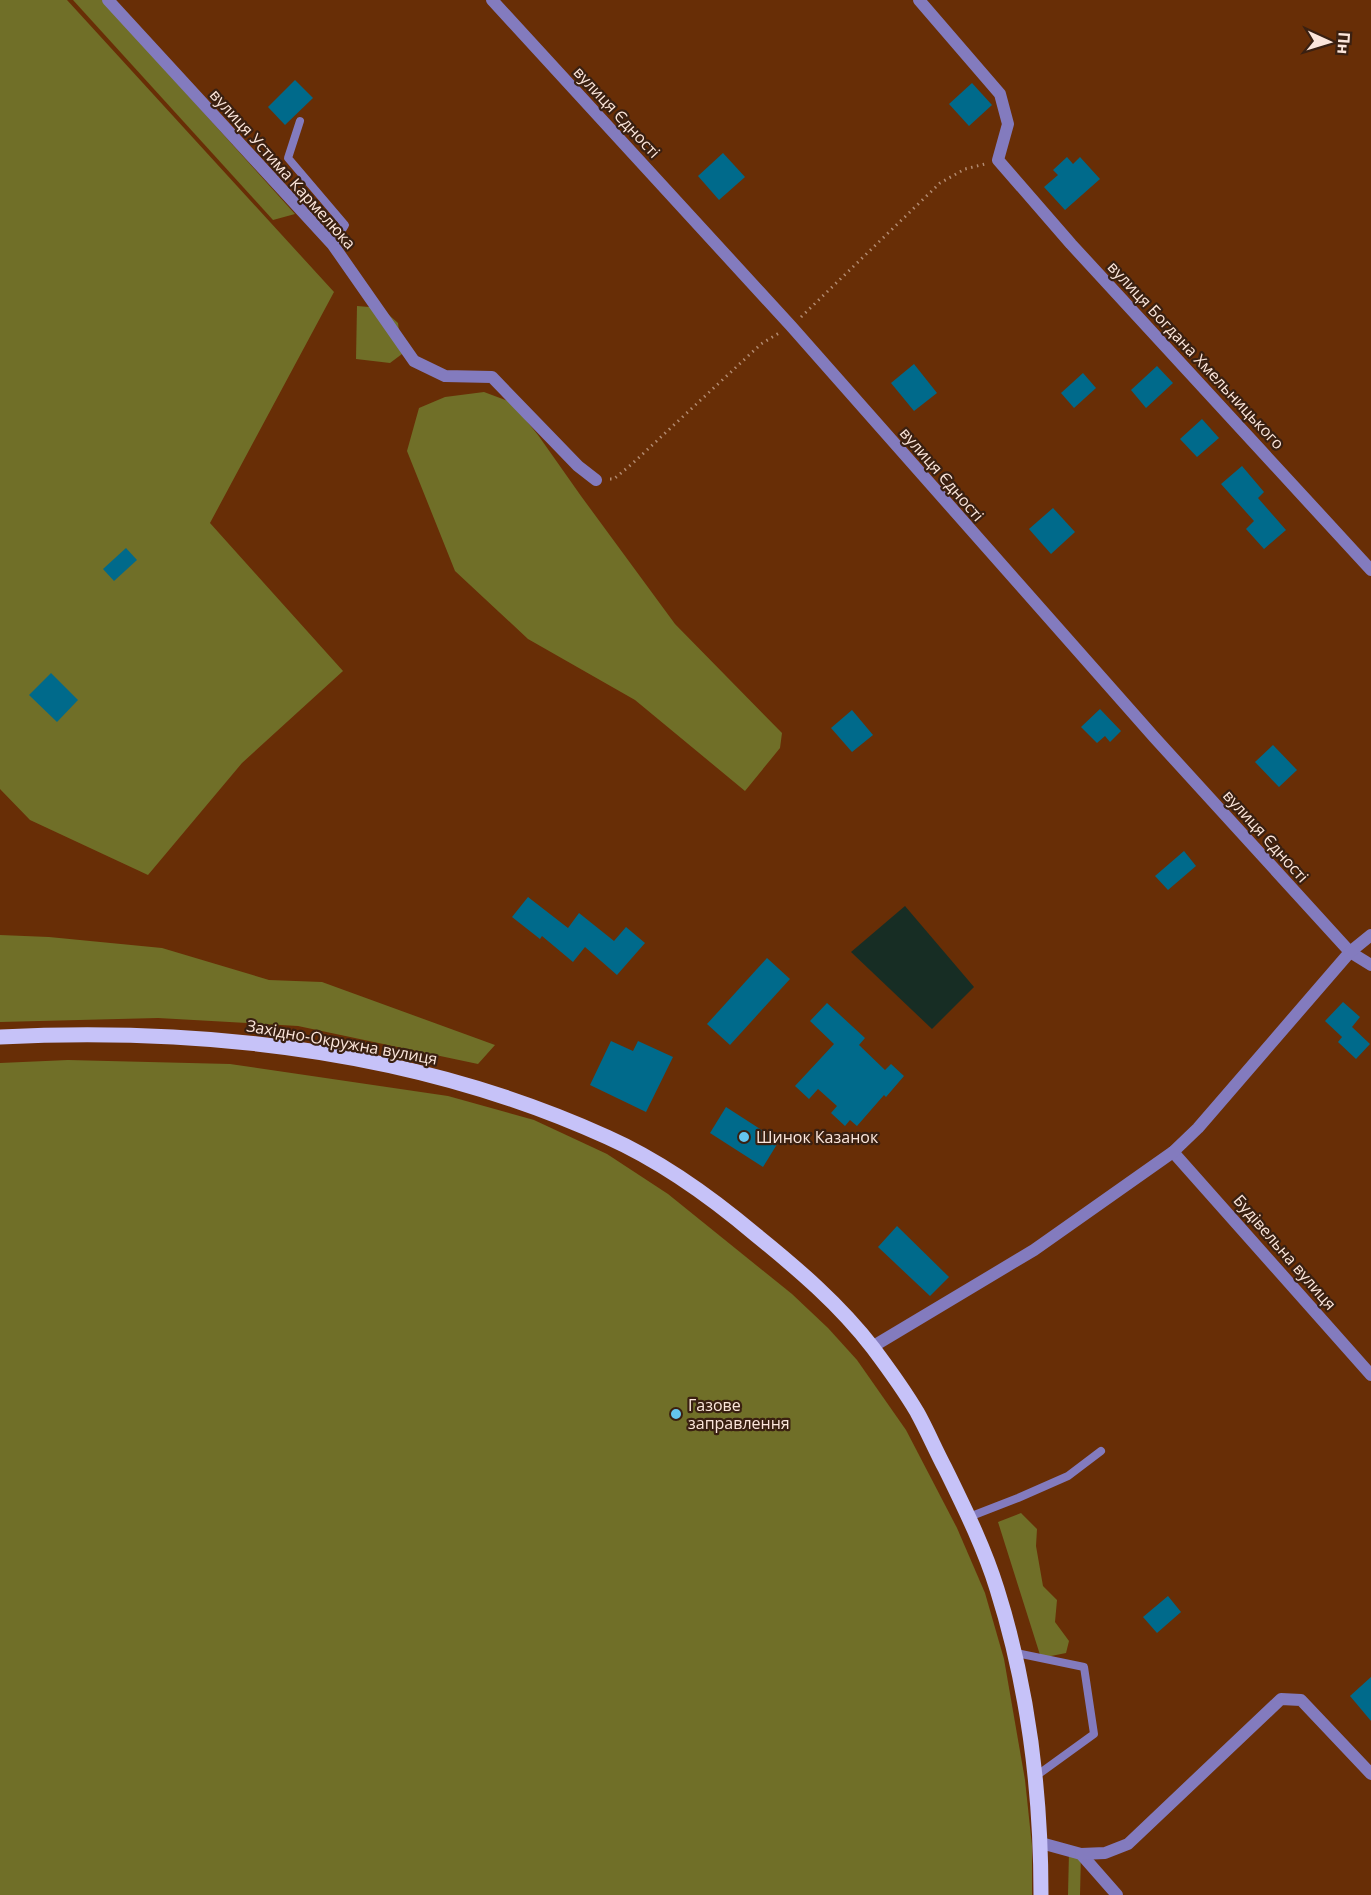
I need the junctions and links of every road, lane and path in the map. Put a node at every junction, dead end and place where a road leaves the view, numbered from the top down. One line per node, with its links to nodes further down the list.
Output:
1 (108, 0): 6 (street, вулиця Устима Кармелюка)
2 (492, 0): 7 (street, вулиця Єдності)
3 (919, 0): 5 (street)
4 (300, 121): 6 (lane)
5 (998, 160): 7 (path); 9 (street, вулиця Богдана Хмельницького)
6 (333, 244): 8 (street, вулиця Устима Кармелюка)
7 (791, 326): 8 (path); 11 (street, вулиця Єдності)
8 (596, 480)
9 (1371, 570)
10 (1371, 935): 11 (street)
11 (1350, 952): 12 (street, вулиця Єдності); 14 (street)
12 (1371, 964)
13 (0, 1037): 15 (main road, Західно-Окружна вулиця)
14 (1173, 1152): 15 (street); 16 (street, Будівельна вулиця)
15 (872, 1347): 18 (main road, Західно-Окружна вулиця)
16 (1371, 1375)
17 (1101, 1451): 18 (lane)
18 (969, 1517): 19 (main road, Західно-Окружна вулиця)
19 (1016, 1653): 21 (main road, Західно-Окружна вулиця); 21 (lane)
20 (1371, 1774): 23 (street)
21 (1036, 1776): 22 (main road, Західно-Окружна вулиця)
22 (1041, 1843): 23 (street); 24 (main road, Західно-Окружна вулиця)
23 (1075, 1853): 25 (street)
24 (1041, 1895)
25 (1117, 1895)

